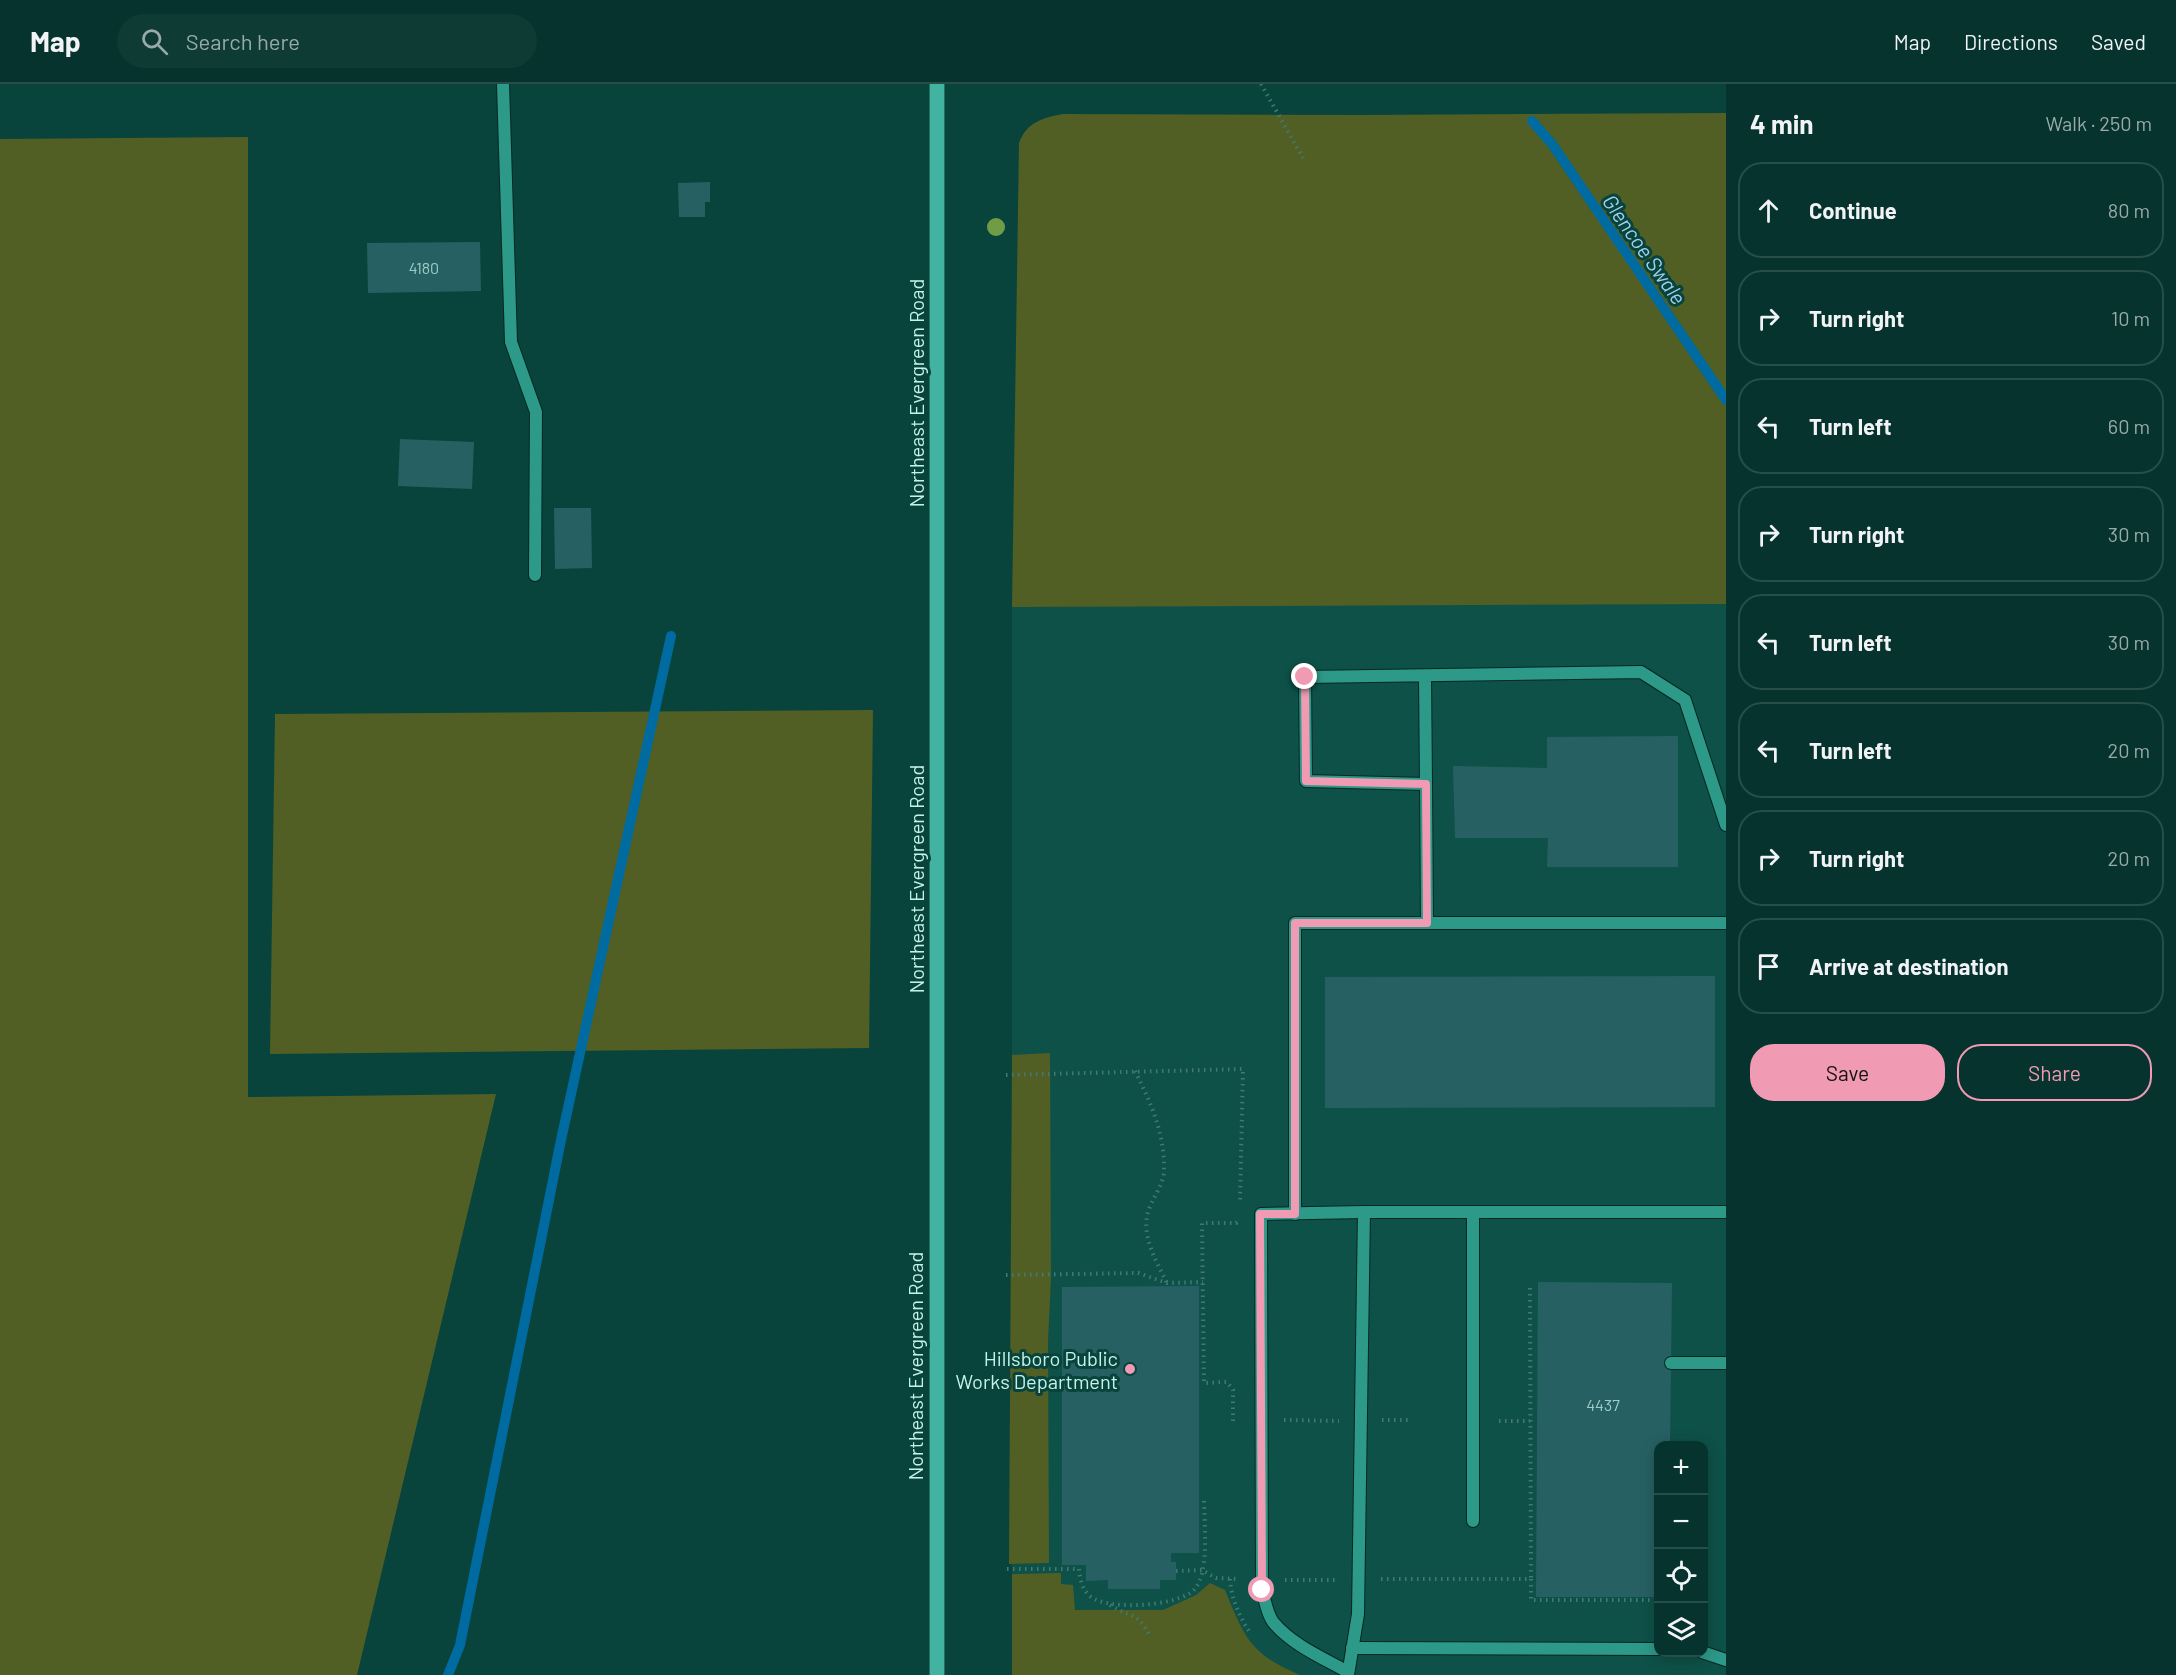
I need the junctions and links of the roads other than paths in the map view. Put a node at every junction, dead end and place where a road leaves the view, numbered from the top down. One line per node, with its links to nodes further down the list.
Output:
1 (503, 84): 3 (lane)
2 (937, 84): 21 (main road, Northeast Evergreen Road)
3 (535, 575)
4 (1425, 676): 5 (lane); 5 (lane); 6 (lane)
5 (1426, 784): 7 (lane)
6 (1726, 825)
7 (1427, 923): 8 (lane); 12 (lane)
8 (1726, 923)
9 (1364, 1212): 10 (lane); 12 (lane); 16 (lane)
10 (1473, 1212): 11 (lane); 15 (lane)
11 (1726, 1212)
12 (1295, 1214): 20 (lane)
13 (1671, 1363): 14 (lane)
14 (1726, 1363)
15 (1473, 1521)
16 (1352, 1648): 17 (lane); 20 (lane)
17 (1654, 1649)
18 (1708, 1655): 19 (lane)
19 (1726, 1660)
20 (1348, 1674)
21 (937, 1675)

